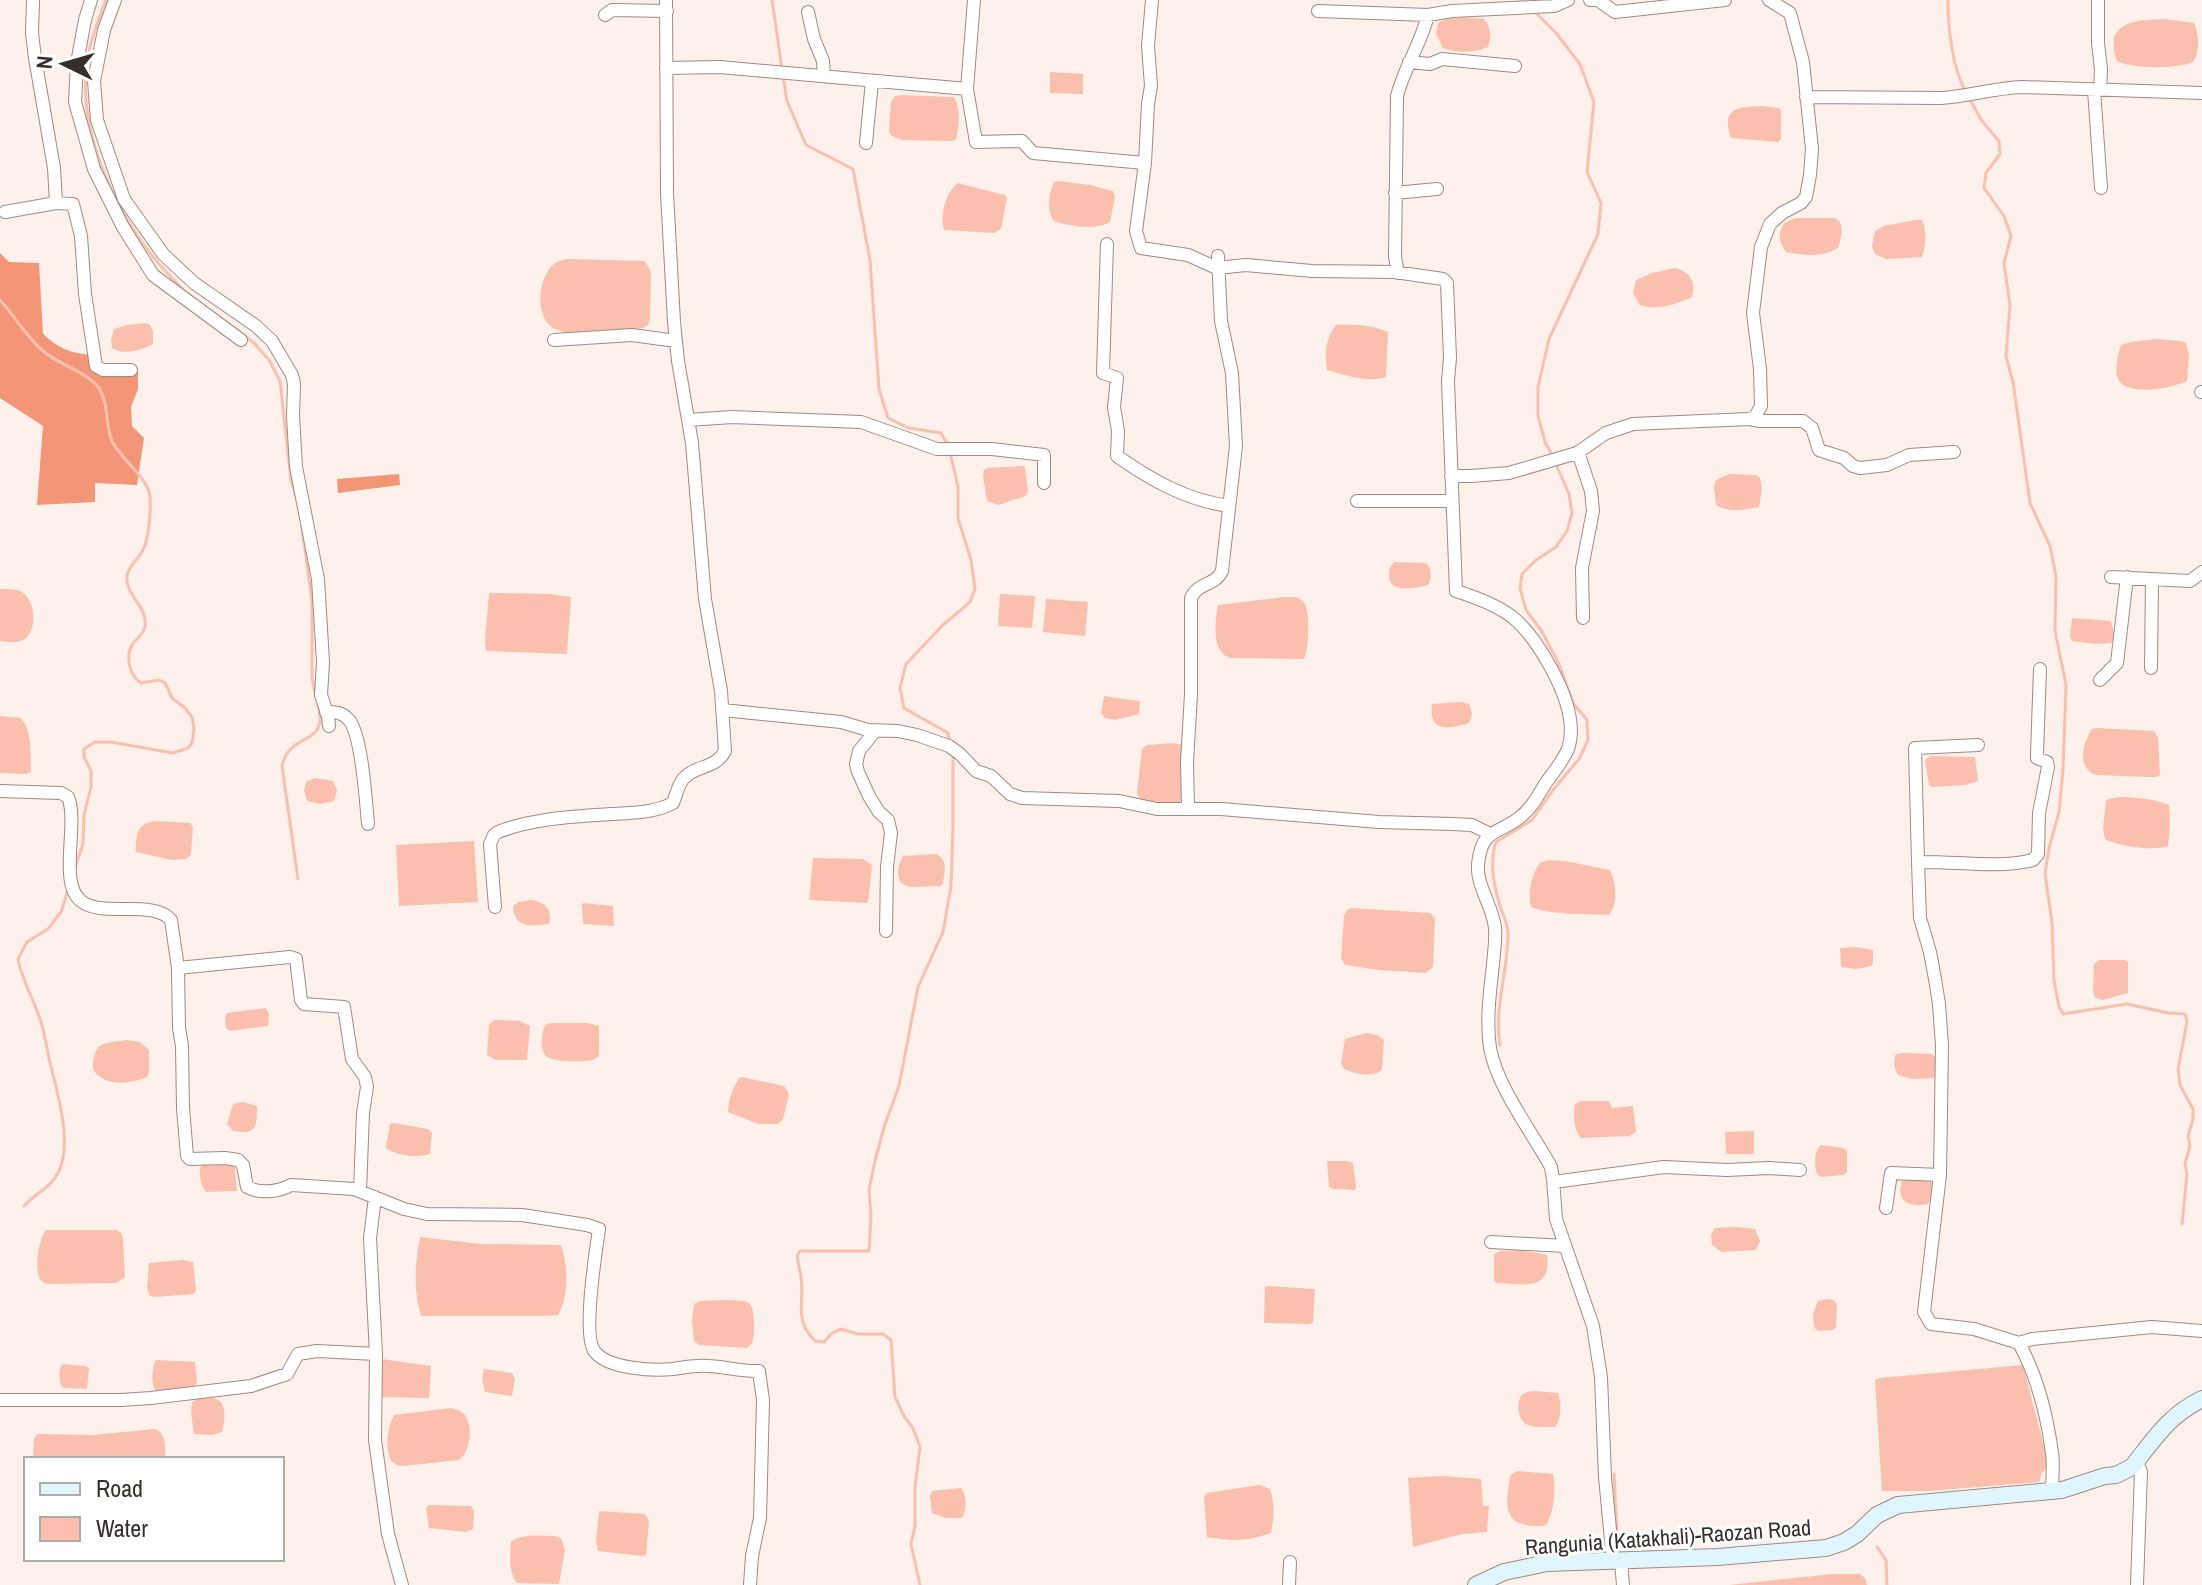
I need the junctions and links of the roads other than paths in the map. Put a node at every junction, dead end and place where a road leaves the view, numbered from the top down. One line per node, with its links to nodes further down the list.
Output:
1 (33, 0): 32 (street)
2 (91, 0): 37 (street)
3 (115, 0): 59 (street)
4 (974, 0): 23 (street)
5 (1152, 0): 28 (street)
6 (1568, 0): 17 (street)
7 (1590, 0): 8 (street)
8 (1598, 0): 9 (street)
9 (1725, 0)
10 (1769, 0): 26 (street)
11 (2098, 0): 24 (street)
12 (1417, 1): 17 (street)
13 (667, 6): 16 (street); 20 (street)
14 (1318, 11): 17 (street)
15 (808, 12): 21 (street)
16 (605, 15)
17 (1424, 15): 18 (street)
18 (1409, 62): 19 (street); 31 (street)
19 (1515, 66)
20 (666, 68): 21 (street); 39 (street)
21 (824, 76): 22 (street)
22 (872, 81): 23 (street); 27 (street)
23 (967, 89): 28 (street)
24 (2097, 90): 25 (street); 26 (street); 29 (street)
25 (2202, 93)
26 (1806, 97): 41 (street)
27 (866, 143)
28 (1145, 163): 35 (street)
29 (2101, 188)
30 (1437, 189): 31 (street)
31 (1395, 193): 36 (street)
32 (56, 203): 33 (street); 40 (street)
33 (5, 212)
34 (1107, 244): 49 (street)
35 (1218, 262): 36 (street); 49 (street)
36 (1398, 273): 45 (street)
37 (241, 340)
38 (554, 340): 39 (street)
39 (676, 341): 42 (street)
40 (131, 370)
41 (1749, 419): 43 (street); 44 (street)
42 (688, 420): 46 (street); 58 (street)
43 (1578, 452): 45 (street); 54 (street)
44 (1954, 452)
45 (1451, 476): 48 (street)
46 (1044, 483)
47 (1357, 501): 48 (street)
48 (1452, 501): 66 (street)
49 (1229, 506): 64 (street)
50 (2202, 572): 53 (street)
51 (2111, 577): 52 (street)
52 (2127, 577): 53 (street); 57 (street)
53 (2152, 579): 55 (street)
54 (1583, 618)
55 (2151, 668)
56 (2040, 669): 67 (street)
57 (2100, 680)
58 (723, 710): 61 (street); 68 (street)
59 (326, 712): 60 (street); 65 (street)
60 (329, 726)
61 (875, 731): 64 (street); 69 (street)
62 (1978, 745): 67 (street)
63 (0, 791): 70 (street)
64 (1188, 807): 66 (street)
65 (368, 824)
66 (1490, 834): 73 (street)
67 (1918, 862): 72 (street)
68 (495, 907)
69 (886, 931)
70 (178, 968): 74 (street); 74 (street)
71 (1800, 1170): 73 (street)
72 (1940, 1175): 76 (street); 80 (street)
73 (1554, 1182): 78 (street)
74 (360, 1191): 75 (street)
75 (375, 1197): 81 (street); 89 (street)
76 (1886, 1208)
77 (1491, 1242): 78 (street)
78 (1565, 1246): 86 (street)
79 (2202, 1331): 80 (street)
80 (2019, 1343): 85 (street)
81 (376, 1354): 83 (street); 88 (street)
82 (2202, 1399): 84 (main road, Rangunia (Katakhali)-Raozan Road)
83 (2, 1400)
84 (2137, 1462): 85 (main road, Rangunia (Katakhali)-Raozan Road); 93 (street)
85 (2052, 1491): 86 (main road, Rangunia (Katakhali)-Raozan Road)
86 (1617, 1561): 91 (main road, Rangunia (Katakhali)-Raozan Road); 92 (street)
87 (1290, 1562): 90 (street)
88 (402, 1585)
89 (750, 1585)
90 (1289, 1585)
91 (1476, 1585)
92 (1623, 1585)
93 (2137, 1585)

